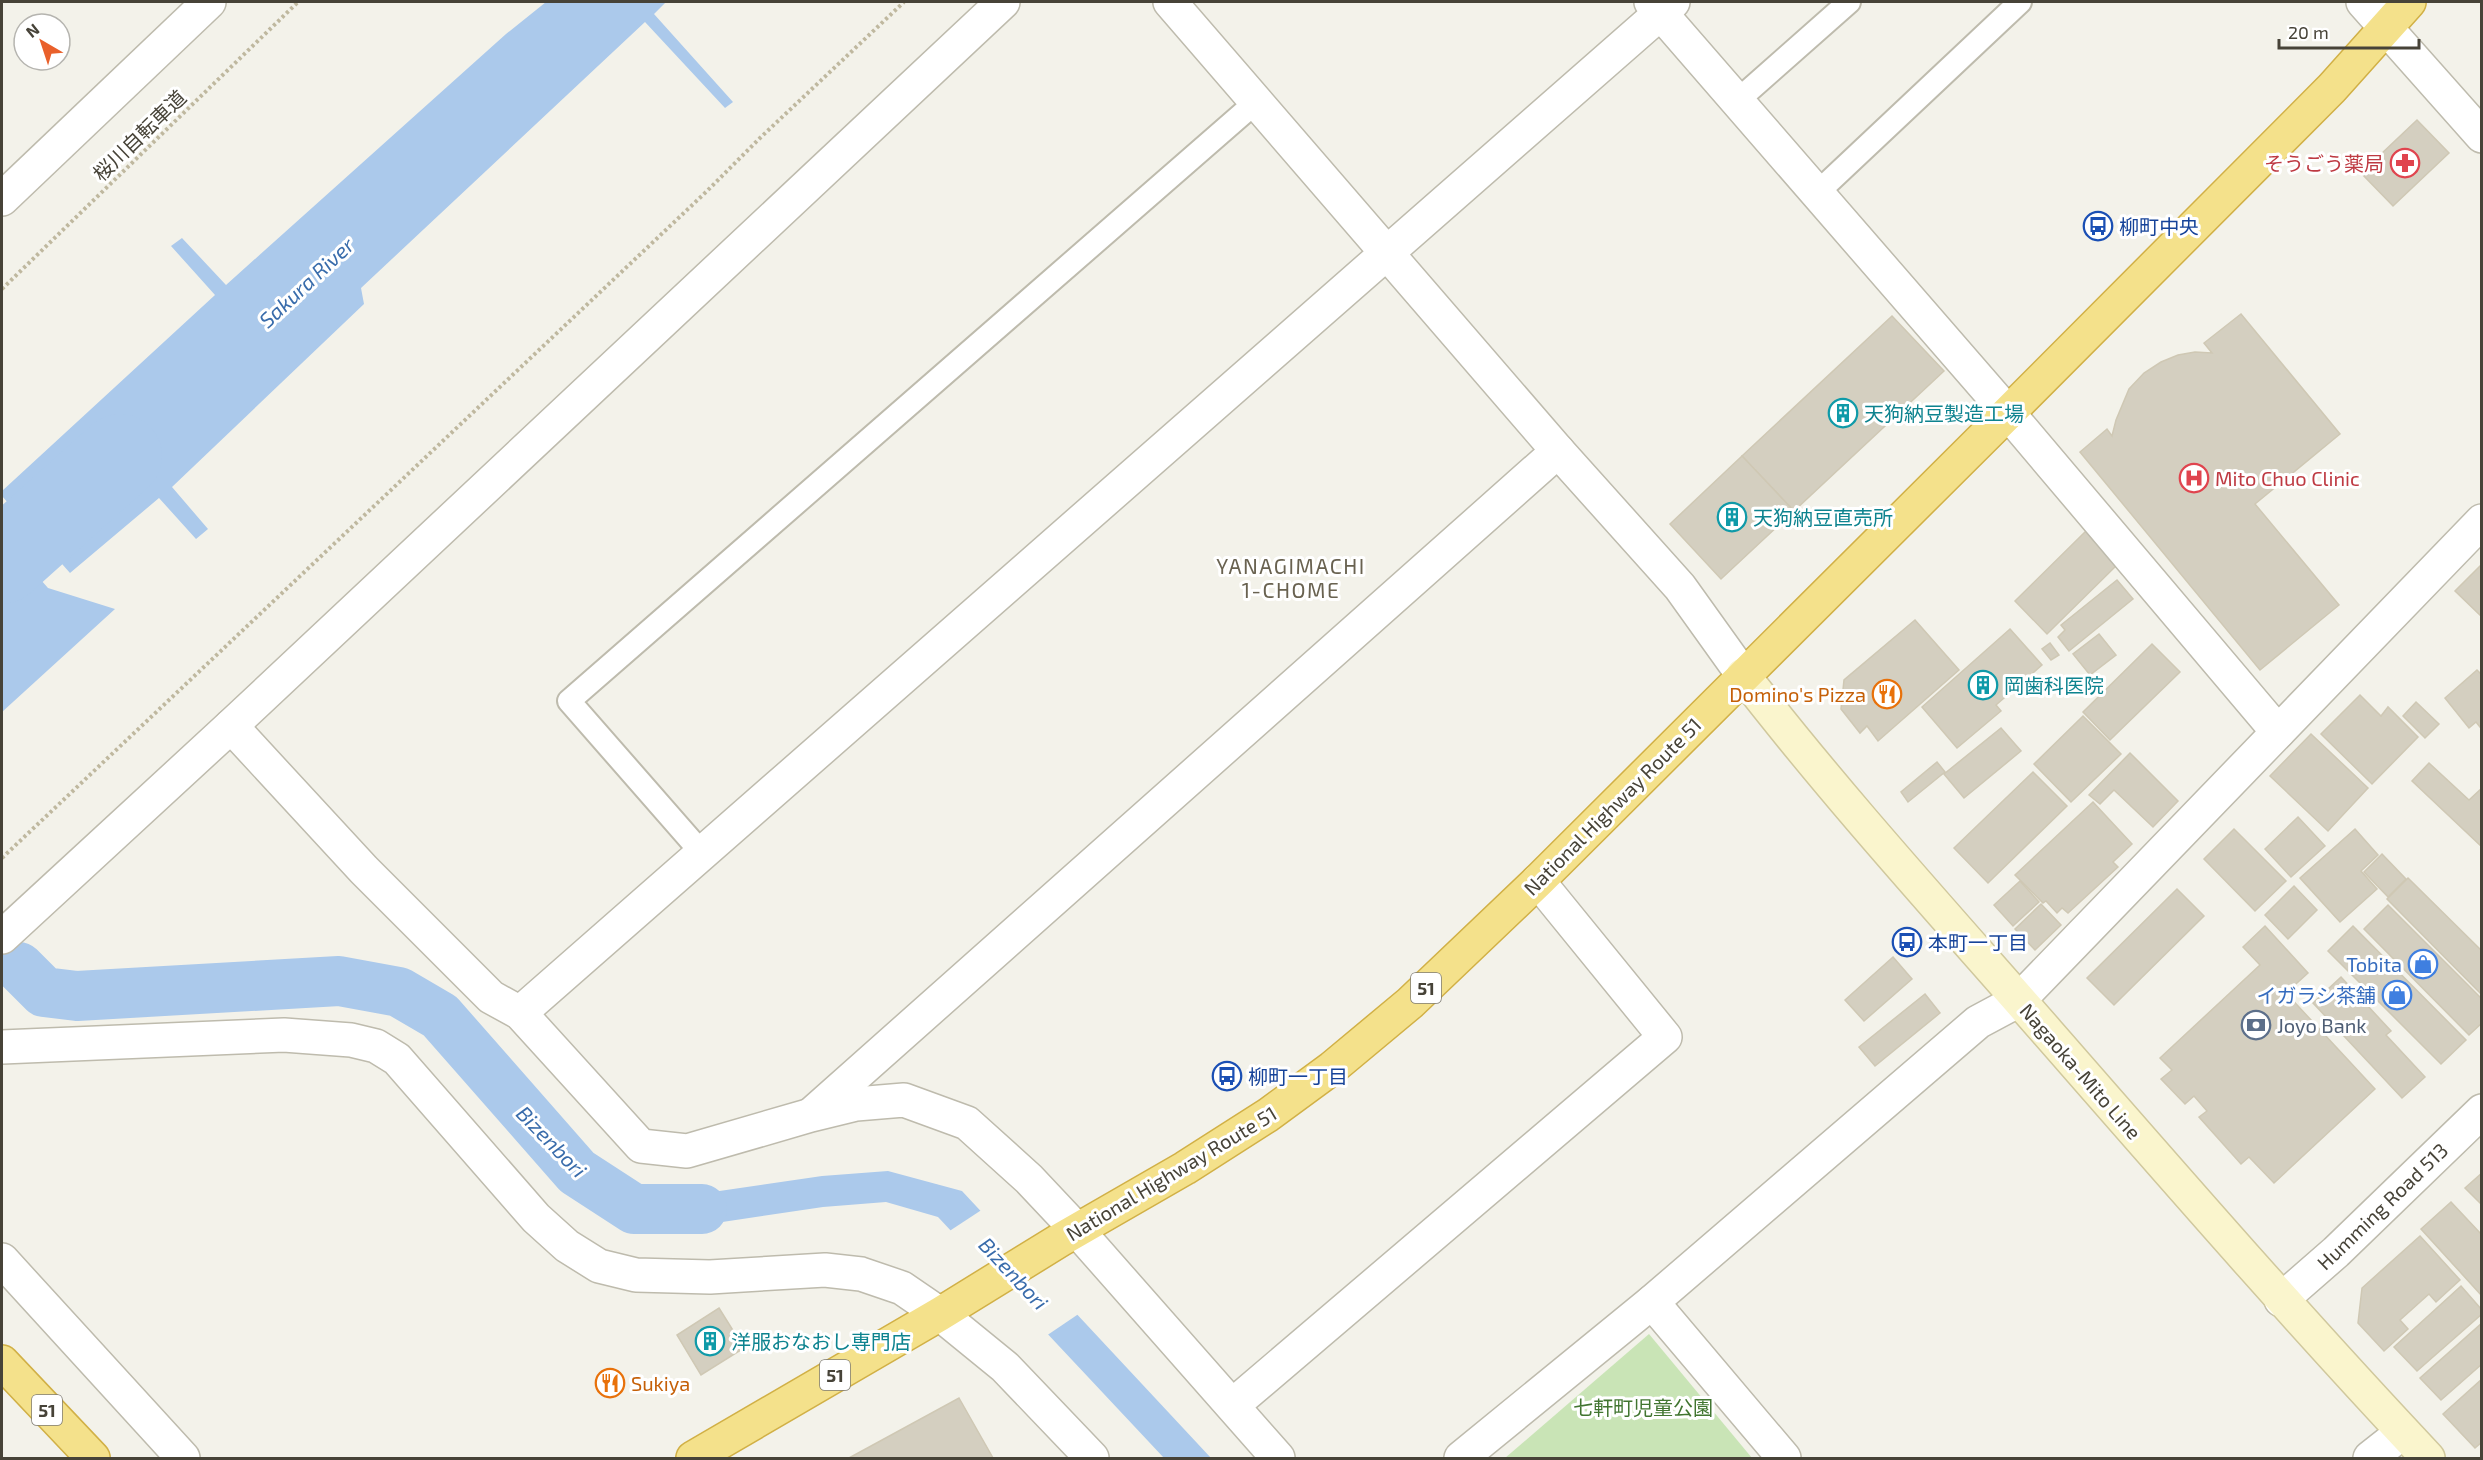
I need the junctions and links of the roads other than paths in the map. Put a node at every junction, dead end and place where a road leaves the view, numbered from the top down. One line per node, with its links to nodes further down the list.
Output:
1 (209, 2): 14 (street)
2 (1003, 2): 20 (street)
3 (1170, 2): 11 (street)
4 (1849, 2): 10 (lane)
5 (2020, 2): 13 (lane)
6 (2364, 2): 9 (street)
7 (2409, 2): 9 (highway, National Highway Route 51 / 51)
8 (1661, 5): 10 (street); 15 (street)
9 (2386, 27): 12 (street); 16 (highway, National Highway Route 51 / 51)
10 (1737, 101): 13 (street)
11 (1256, 102): 15 (street); 22 (lane)
12 (2481, 136)
13 (1817, 194): 16 (street)
14 (2, 199)
15 (1388, 252): 17 (street); 22 (street)
16 (2008, 413): 19 (highway, National Highway Route 51 / 51); 21 (street)
17 (1558, 451): 19 (street); 29 (street)
18 (2481, 521): 21 (street)
19 (1743, 675): 23 (highway, National Highway Route 51 / 51); 25 (main road, Nagaoka-Mito Line)
20 (231, 726): 24 (street); 26 (street)
21 (2278, 732): 25 (street)
22 (702, 853): 26 (street)
23 (1538, 881): 30 (highway, National Highway Route 51 / 51); 36 (street)
24 (11, 928)
25 (2019, 1000): 32 (main road, Nagaoka-Mito Line); 33 (street)
26 (520, 1013): 29 (street)
27 (2, 1047): 34 (street)
28 (2481, 1111): 32 (street, Humming Road 513)
29 (811, 1115): 30 (street)
30 (1068, 1235): 34 (highway, National Highway Route 51 / 51); 36 (street)
31 (2, 1260): 39 (street)
32 (2282, 1300): 37 (main road, Nagaoka-Mito Line)
33 (1652, 1302): 43 (street); 44 (street)
34 (940, 1314): 40 (highway, National Highway Route 51 / 51); 41 (street)
35 (2, 1362): 38 (highway, 51)
36 (1233, 1405): 42 (street)
37 (2403, 1432): 45 (street); 46 (main road, Nagaoka-Mito Line)
38 (93, 1458)
39 (183, 1458)
40 (693, 1458)
41 (1092, 1458)
42 (1278, 1458)
43 (1461, 1458)
44 (1784, 1458)
45 (2370, 1458)
46 (2428, 1458)

